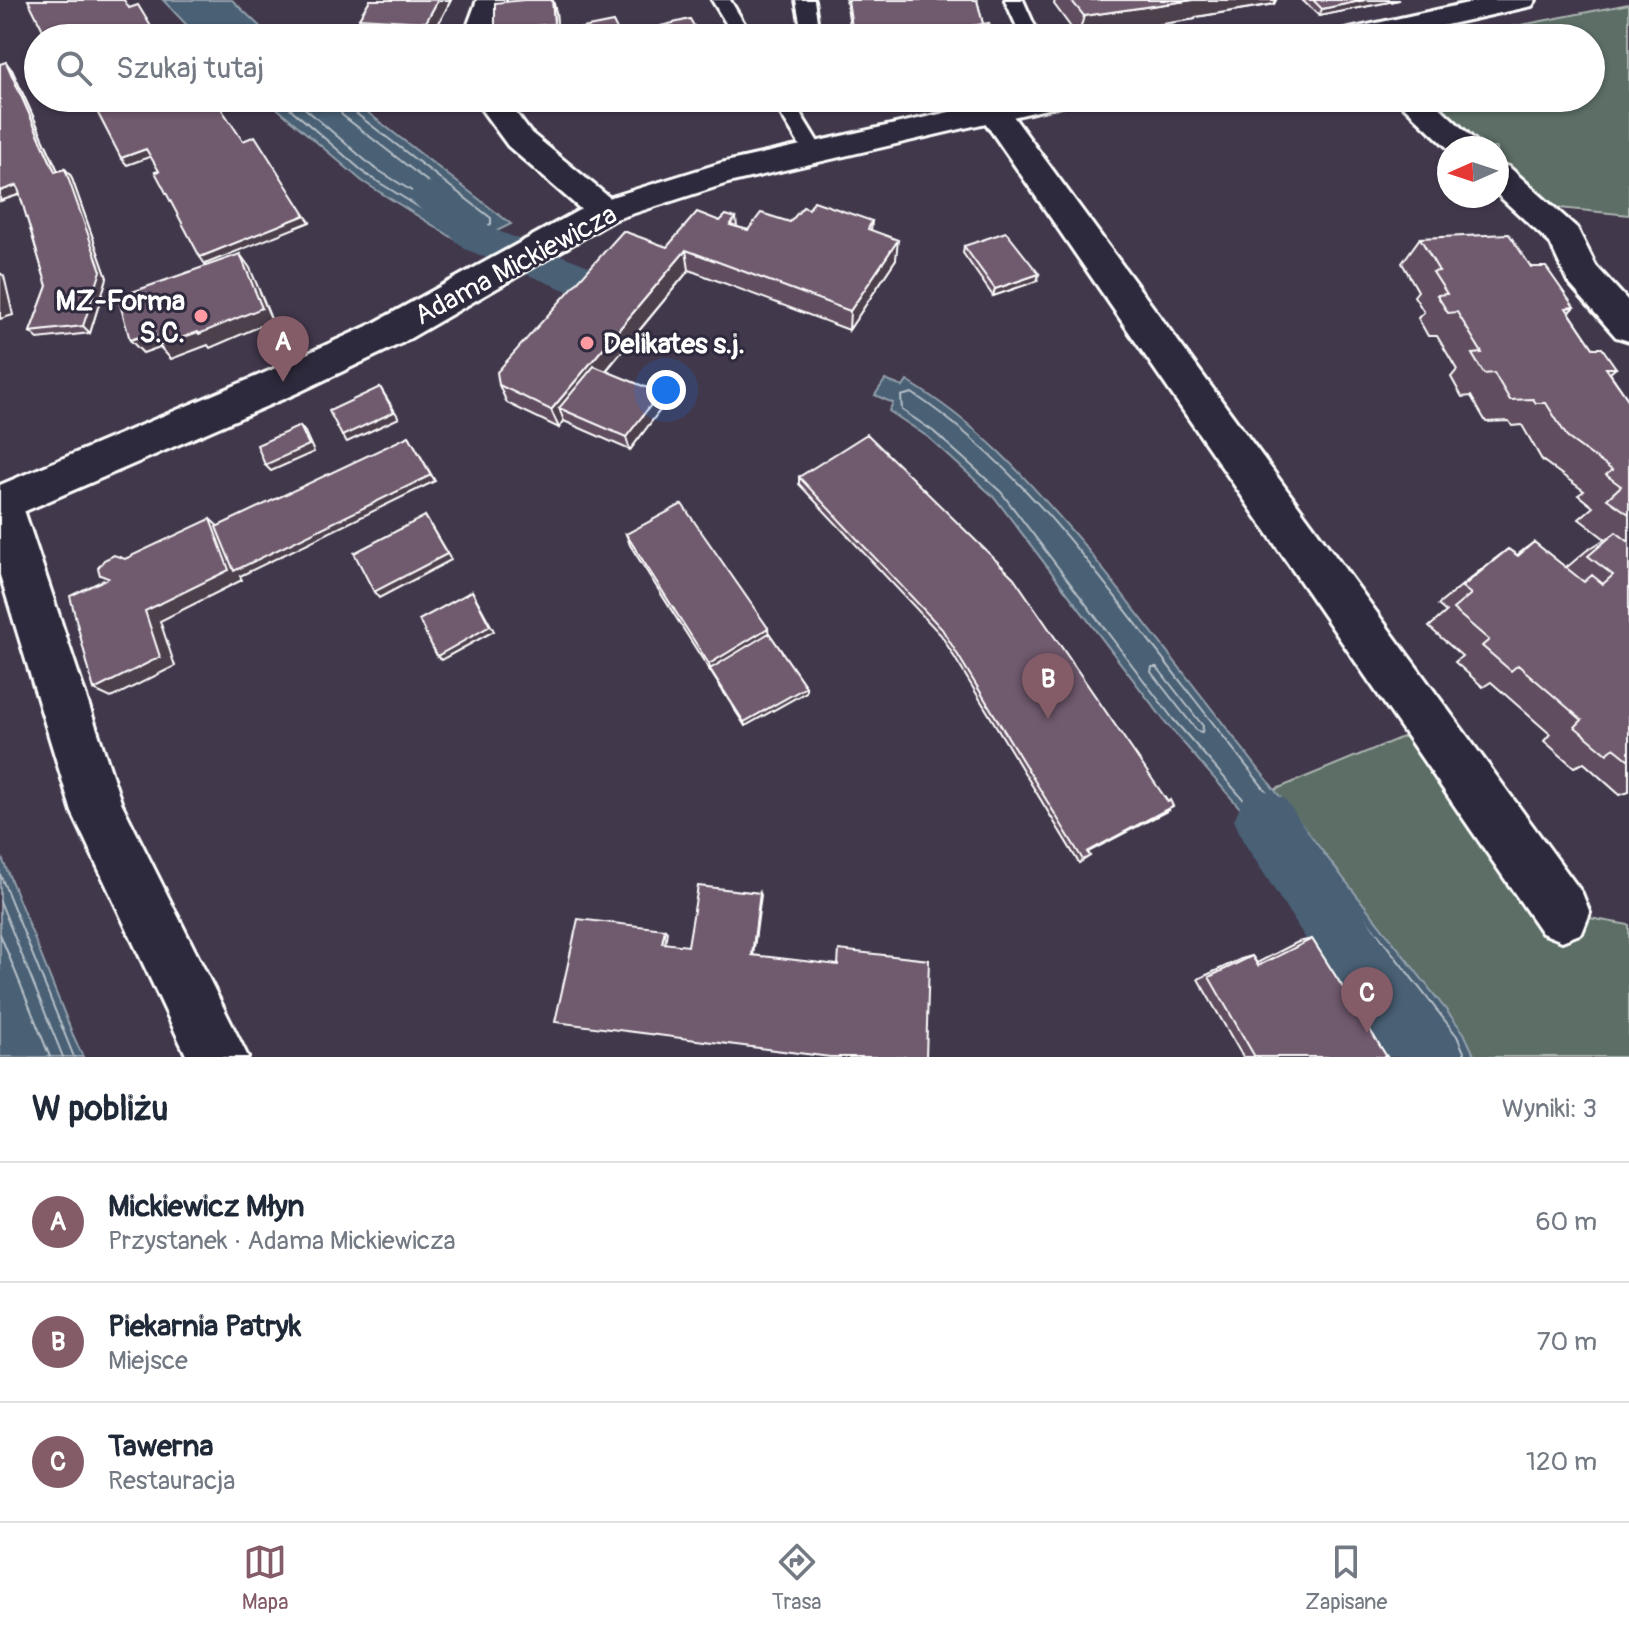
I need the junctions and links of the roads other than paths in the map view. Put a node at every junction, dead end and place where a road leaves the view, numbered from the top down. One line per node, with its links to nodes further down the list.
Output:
1 (491, 0): 6 (street)
2 (721, 0): 7 (lane)
3 (805, 0): 8 (lane)
4 (1014, 0): 9 (lane)
5 (1522, 0): 10 (street)
6 (483, 24)
7 (736, 24)
8 (808, 24)
9 (1025, 24)
10 (1411, 24)
11 (499, 112): 18 (street)
12 (790, 112): 16 (lane)
13 (994, 112): 16 (street, Adama Mickiewicza); 21 (street)
14 (1427, 112): 15 (street)
15 (1454, 136)
16 (814, 152): 18 (street, Adama Mickiewicza)
17 (1509, 186): 19 (street)
18 (604, 211): 20 (street, Adama Mickiewicza)
19 (1629, 327)
20 (0, 504): 22 (street)
21 (1562, 913)
22 (218, 1057)

